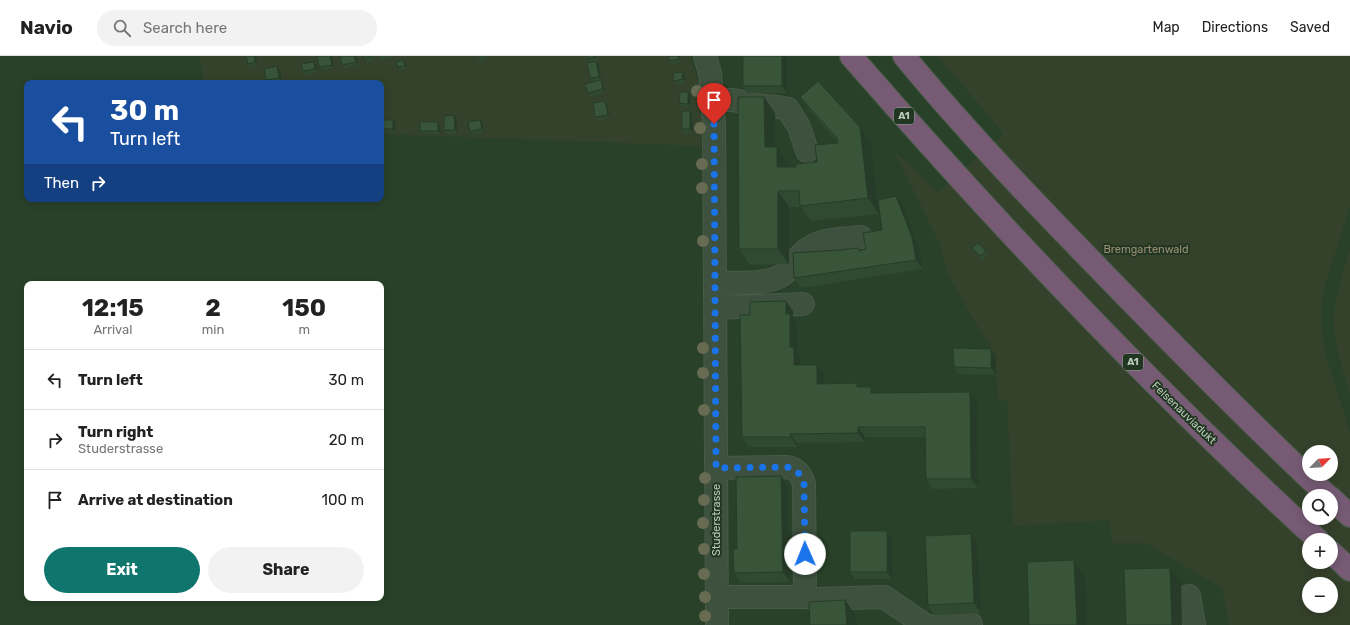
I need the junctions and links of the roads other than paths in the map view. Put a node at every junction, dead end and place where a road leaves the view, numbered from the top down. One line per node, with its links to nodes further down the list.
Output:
1 (705, 56): 4 (street, Studerstrasse)
2 (851, 56): 14 (highway, Felsenauviadukt / A1)
3 (904, 56): 11 (highway)
4 (713, 100): 5 (street); 7 (street, Studerstrasse)
5 (807, 151)
6 (861, 237): 7 (street)
7 (715, 283): 9 (street, Studerstrasse)
8 (803, 304): 9 (street)
9 (715, 308): 10 (street, Studerstrasse)
10 (716, 468): 18 (street); 19 (street, Studerstrasse)
11 (1321, 489)
12 (1338, 505): 13 (highway)
13 (1350, 516)
14 (1311, 533)
15 (1338, 559): 16 (highway)
16 (1350, 570)
17 (1189, 596): 24 (street)
18 (806, 597): 19 (street); 22 (street)
19 (717, 598): 21 (street, Studerstrasse)
20 (971, 624): 23 (street)
21 (717, 625)
22 (925, 625)
23 (938, 625)
24 (1194, 625)

